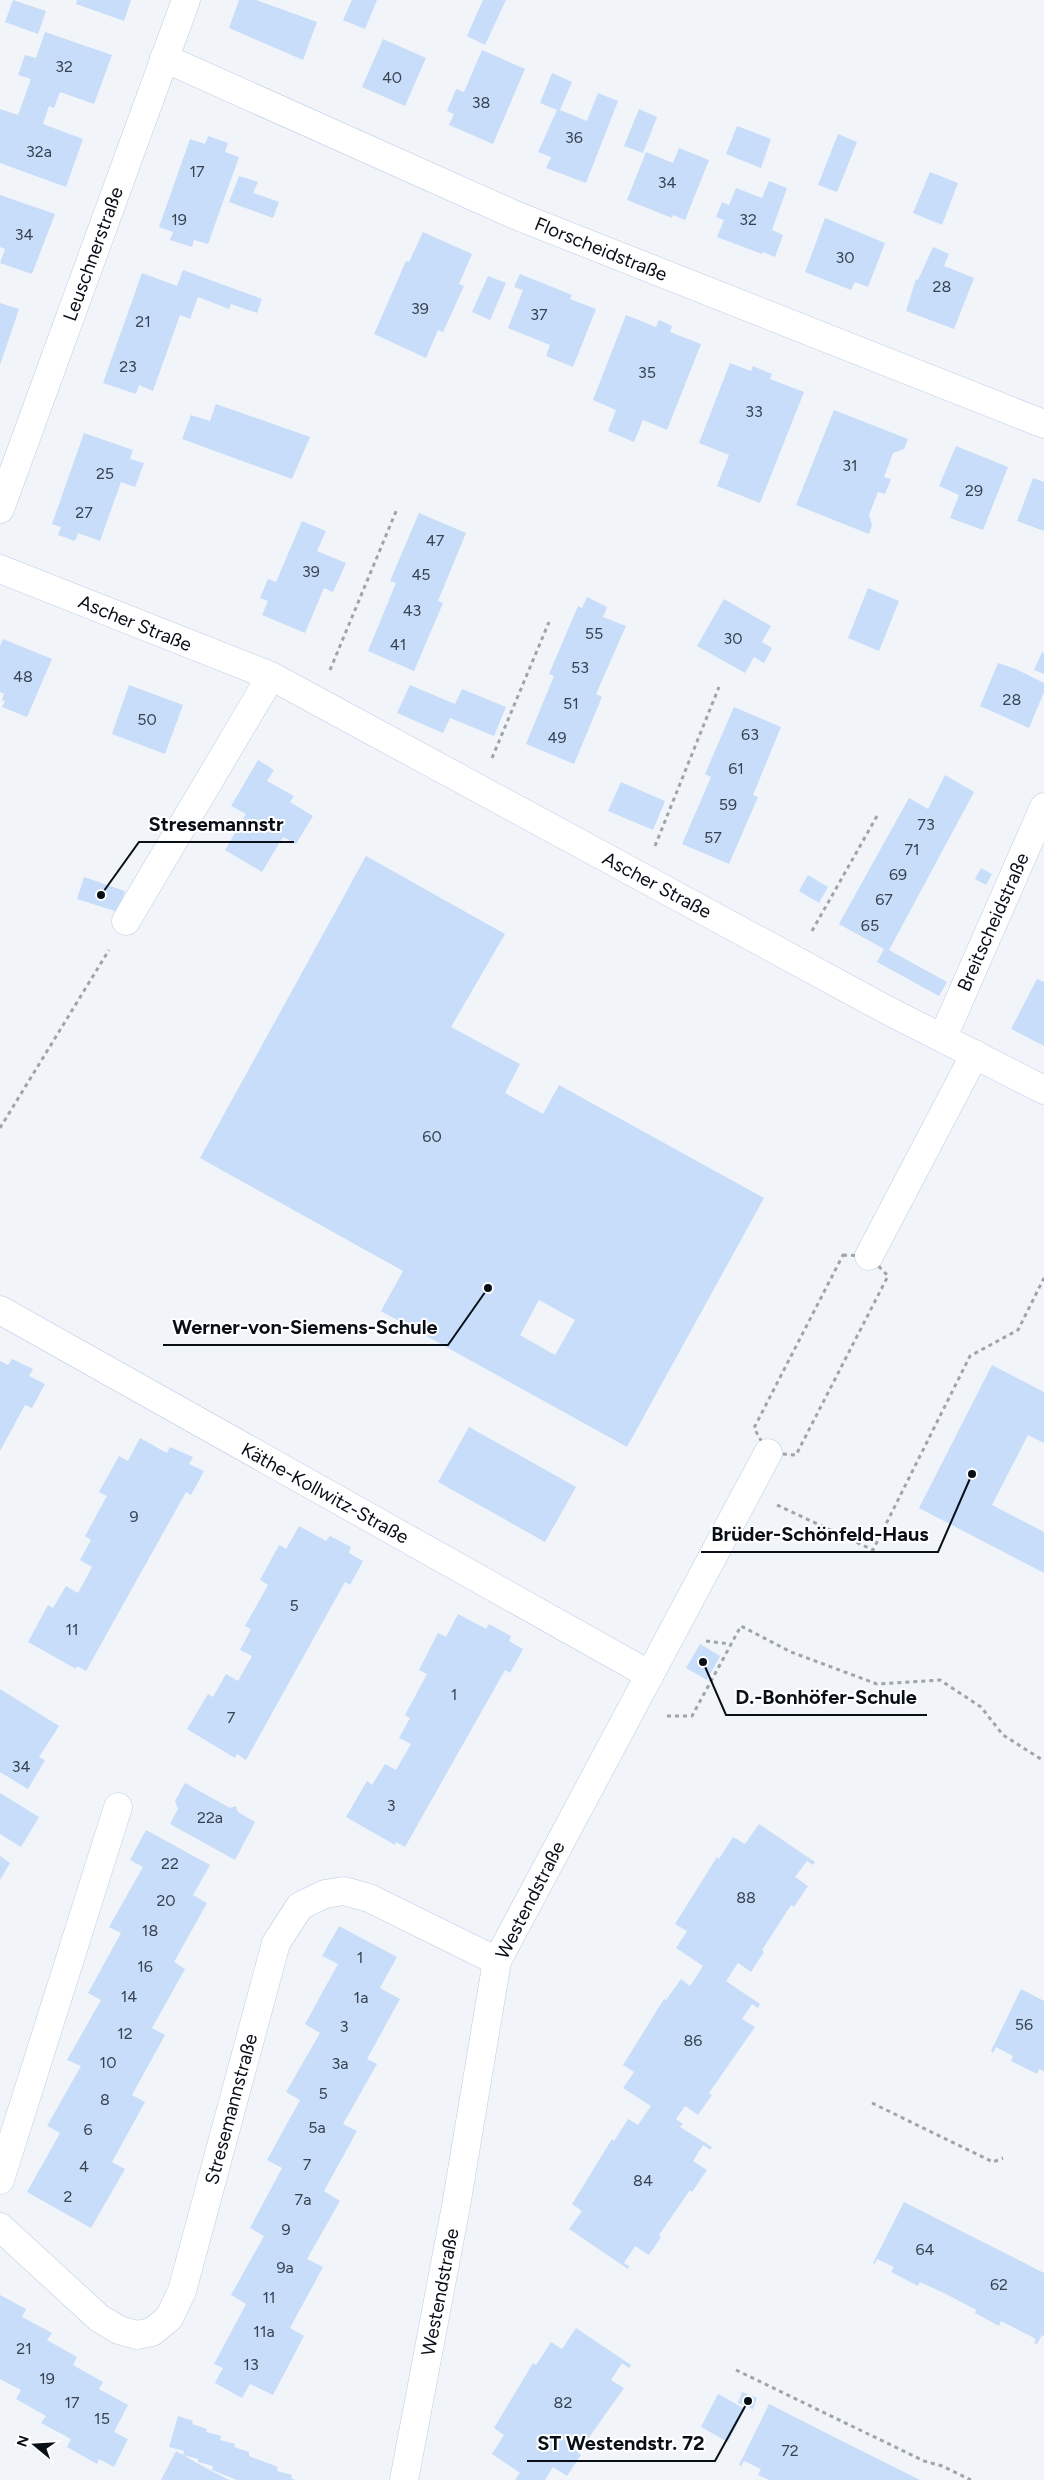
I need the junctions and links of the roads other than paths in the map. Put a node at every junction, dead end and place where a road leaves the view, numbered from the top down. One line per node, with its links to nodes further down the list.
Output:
1 (186, 0): 2 (street, Leuschnerstraße)
2 (164, 58): 3 (street, Florscheidstraße); 4 (street, Leuschnerstraße)
3 (1044, 424)
4 (0, 508)
5 (0, 569): 6 (street, Ascher Straße)
6 (271, 676): 8 (street); 9 (street, Ascher Straße)
7 (1044, 807): 9 (street, Breitscheidstraße)
8 (126, 921)
9 (943, 1037): 10 (street, Ascher Straße)
10 (975, 1054): 11 (street, Ascher Straße); 12 (street)
11 (1044, 1090)
12 (869, 1256)
13 (0, 1310): 15 (street, Käthe-Kollwitz-Straße)
14 (768, 1453): 15 (street, Westendstraße)
15 (650, 1675): 17 (street, Westendstraße)
16 (118, 1807): 18 (street)
17 (497, 1961): 19 (street, Stresemannstraße); 20 (street, Westendstraße)
18 (0, 2180)
19 (0, 2228)
20 (404, 2480)

